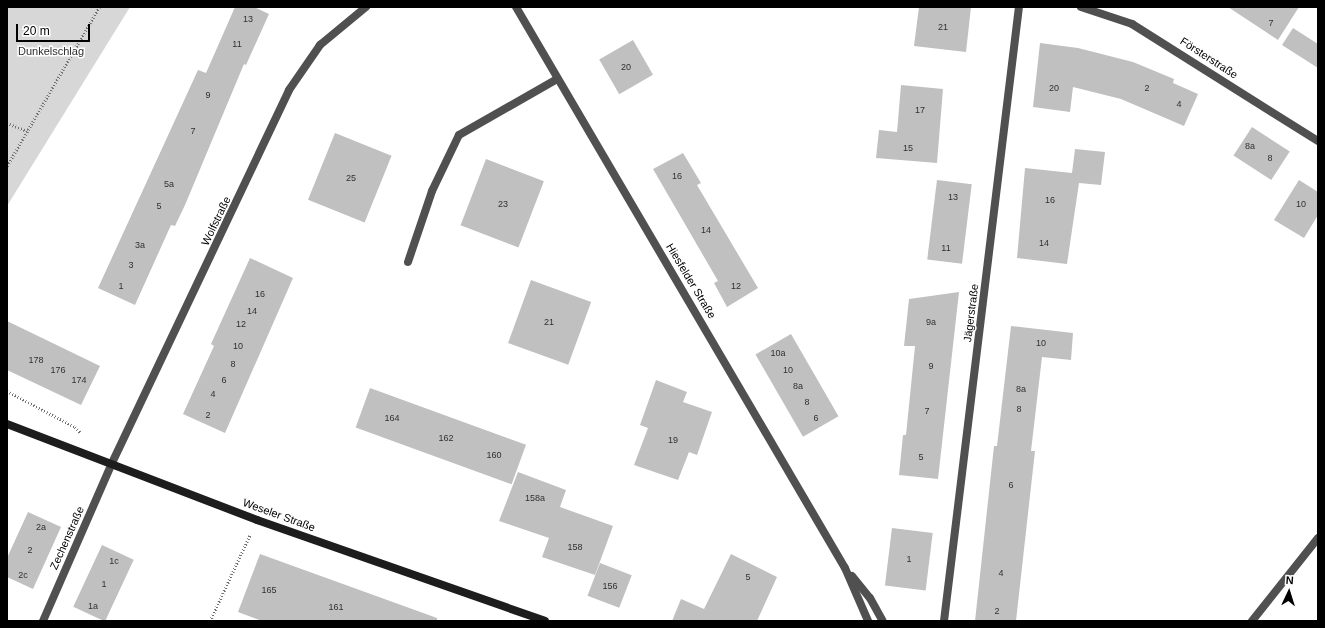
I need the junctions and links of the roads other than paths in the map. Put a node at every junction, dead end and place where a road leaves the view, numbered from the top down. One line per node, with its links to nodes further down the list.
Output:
1 (366, 7): 9 (street, Wolfstraße)
2 (516, 7): 5 (street, Hiesfelder Straße)
3 (1019, 7): 16 (street, Jägerstraße)
4 (1081, 7): 6 (street, Försterstraße)
5 (557, 79): 7 (street); 11 (street, Hiesfelder Straße)
6 (1318, 141)
7 (408, 262)
8 (7, 424): 9 (main road, Weseler Straße)
9 (112, 463): 12 (street, Zechenstraße); 13 (main road, Weseler Straße)
10 (1318, 538): 17 (street)
11 (845, 568): 14 (street, Hiesfelder Straße); 15 (street, Hiesfelder Straße)
12 (43, 621)
13 (545, 621)
14 (868, 621)
15 (883, 621)
16 (944, 621)
17 (1252, 621)

